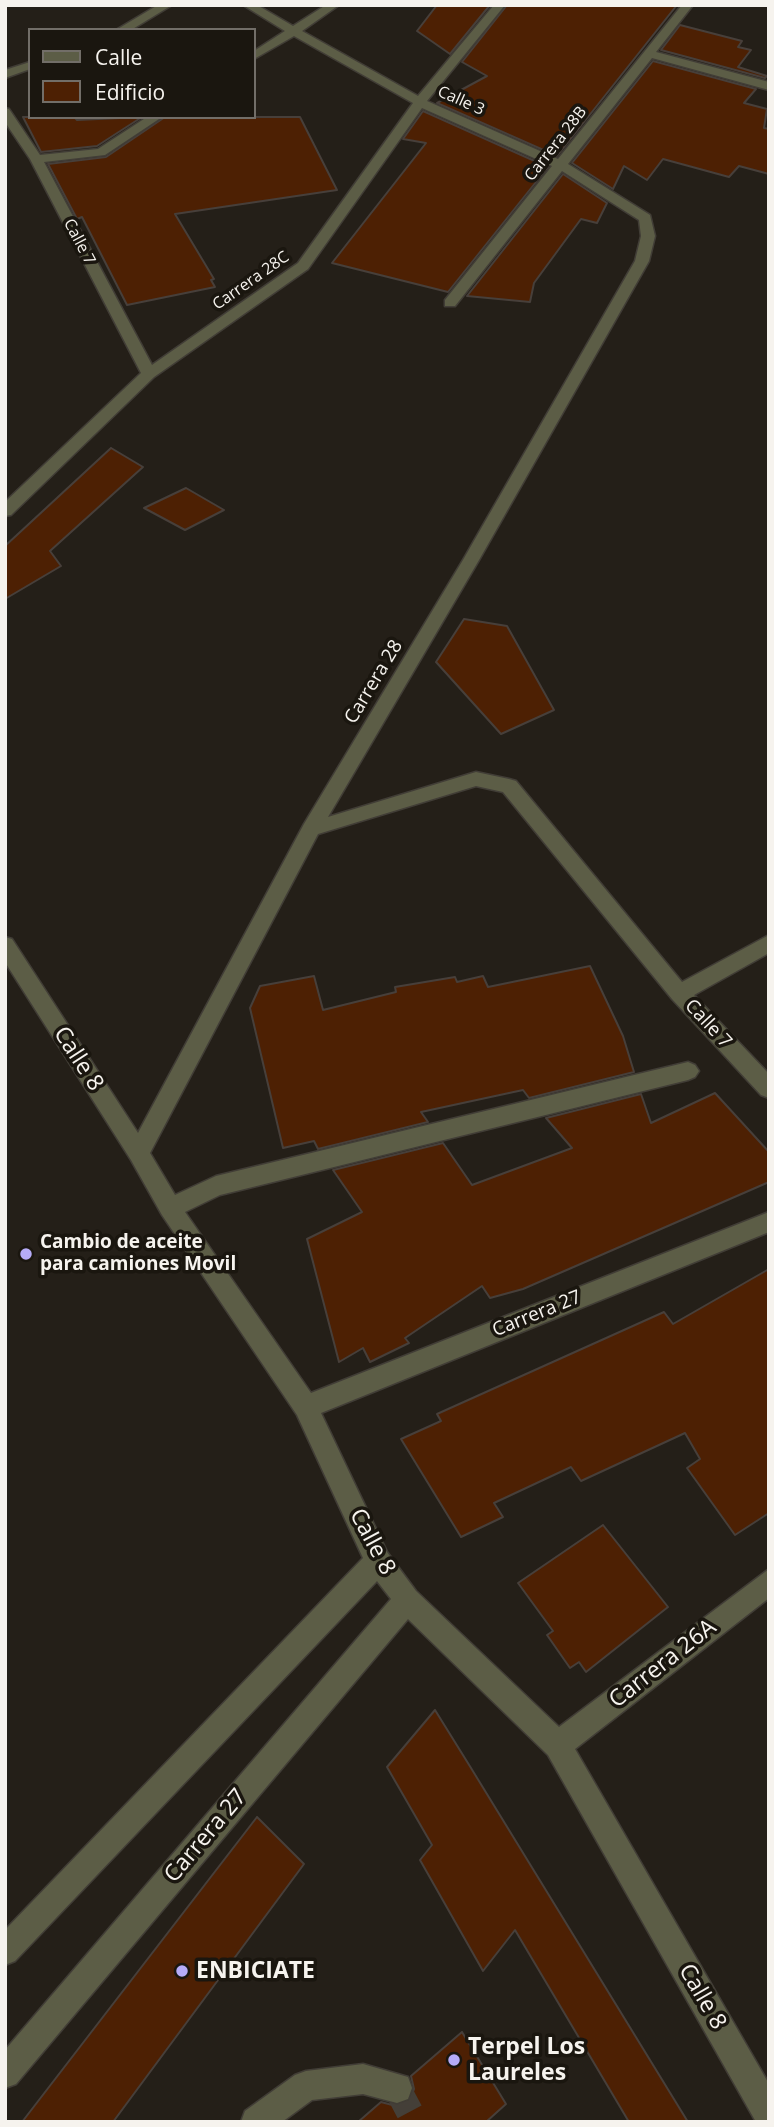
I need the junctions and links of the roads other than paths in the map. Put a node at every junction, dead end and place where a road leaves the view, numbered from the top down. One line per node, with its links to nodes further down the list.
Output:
1 (167, 5): 6 (street)
2 (248, 5): 7 (street, Calle 3)
3 (334, 5): 7 (street)
4 (500, 5): 13 (street, Carrera 28C)
5 (688, 5): 8 (street, Carrera 28B)
6 (125, 28)
7 (295, 29): 9 (street); 13 (street, Calle 3)
8 (649, 54): 12 (street); 17 (street, Carrera 28B)
9 (256, 55)
10 (28, 66): 11 (street)
11 (5, 74)
12 (769, 86)
13 (420, 102): 17 (street, Calle 3); 20 (street, Carrera 28C)
14 (7, 118): 16 (street, Calle 7)
15 (153, 119): 16 (street)
16 (36, 159): 20 (street, Calle 7)
17 (562, 166): 18 (street, Calle 3); 19 (street, Carrera 28B)
18 (648, 236): 22 (street, Carrera 28)
19 (450, 303)
20 (149, 374): 21 (street, Carrera 28C)
21 (5, 511)
22 (311, 829): 25 (street, Calle 7); 28 (street, Carrera 28)
23 (769, 943): 25 (street)
24 (5, 946): 28 (street, Calle 8)
25 (679, 993): 27 (street, Calle 7)
26 (688, 1071): 29 (street)
27 (769, 1088)
28 (139, 1153): 29 (street, Calle 8)
29 (170, 1208): 31 (street, Calle 8)
30 (769, 1222): 31 (street, Carrera 27)
31 (306, 1407): 32 (street, Calle 8)
32 (378, 1561): 34 (street, Calle 8); 36 (street)
33 (769, 1582): 35 (street, Carrera 26A)
34 (407, 1600): 35 (street, Calle 8); 37 (street, Carrera 27)
35 (558, 1745): 39 (street, Calle 8)
36 (5, 1951)
37 (5, 2073)
38 (397, 2088): 40 (street)
39 (769, 2114)
40 (256, 2122)

